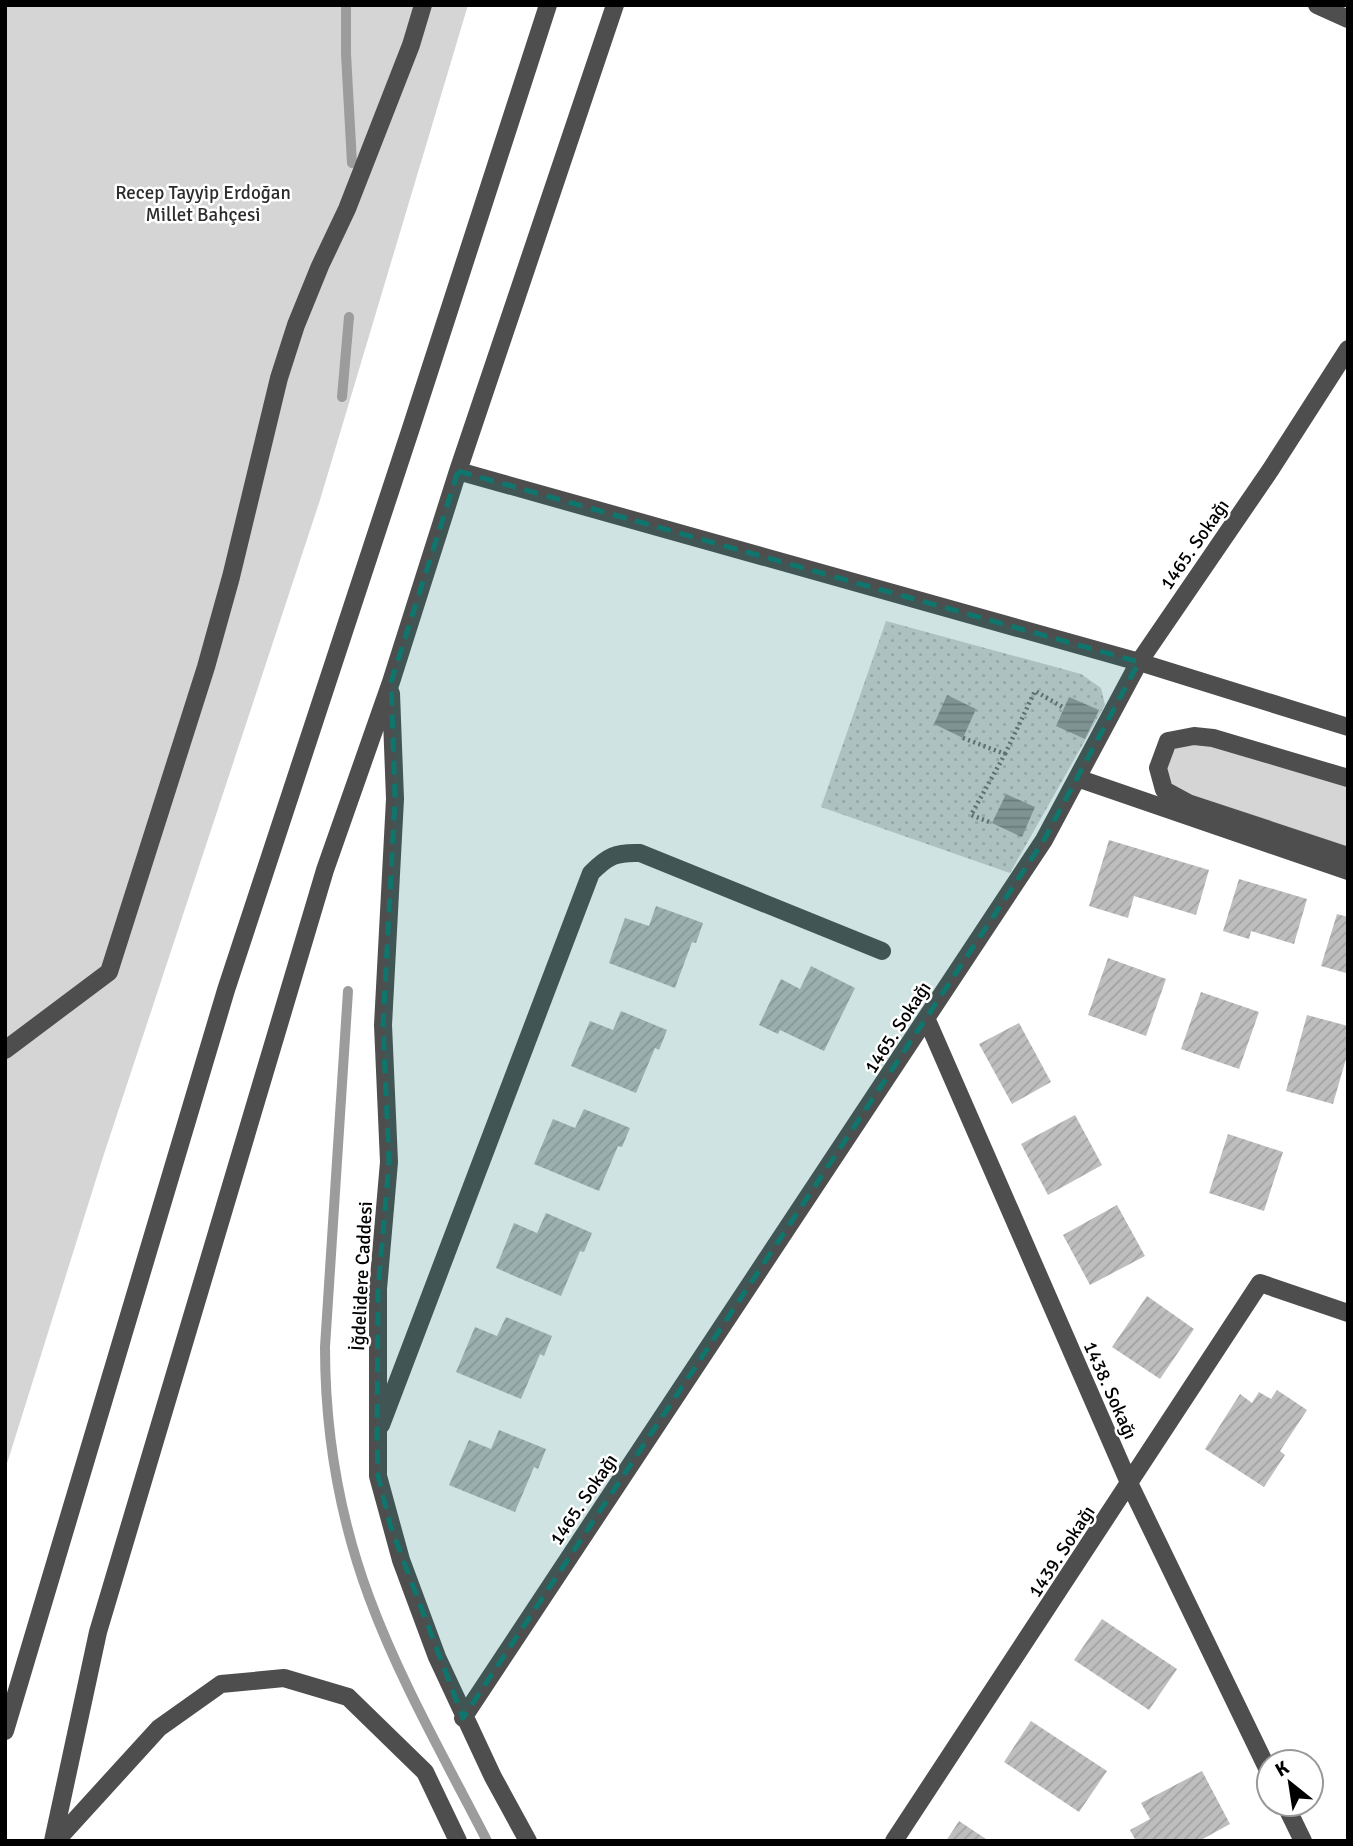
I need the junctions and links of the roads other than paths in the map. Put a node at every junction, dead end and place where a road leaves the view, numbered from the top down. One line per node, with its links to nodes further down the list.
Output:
1 (423, 5): 17 (street)
2 (548, 5): 22 (street)
3 (615, 5): 7 (street)
4 (1317, 5): 5 (street)
5 (1348, 19)
6 (1348, 349): 8 (street, 1465. Sokağı)
7 (458, 471): 8 (street); 9 (street)
8 (1139, 662): 10 (street); 11 (street, 1465. Sokağı)
9 (391, 682): 19 (street, İğdelidere Caddesi); 25 (street)
10 (1348, 727)
11 (1077, 778): 14 (street); 16 (street, 1465. Sokağı)
12 (1348, 778): 13 (street)
13 (1348, 856)
14 (1348, 871)
15 (882, 951): 19 (street)
16 (927, 1020): 20 (street, 1438. Sokağı); 21 (street, 1465. Sokağı)
17 (5, 1050)
18 (1348, 1313): 20 (street, 1439. Sokağı)
19 (377, 1434): 21 (street, İğdelidere Caddesi)
20 (1130, 1485): 23 (street, 1438. Sokağı); 28 (street, 1439. Sokağı)
21 (463, 1718): 27 (street, İğdelidere Caddesi)
22 (5, 1731)
23 (1257, 1748)
24 (1292, 1818): 29 (street)
25 (55, 1841): 26 (street)
26 (458, 1841)
27 (528, 1841)
28 (894, 1841)
29 (1303, 1841)

